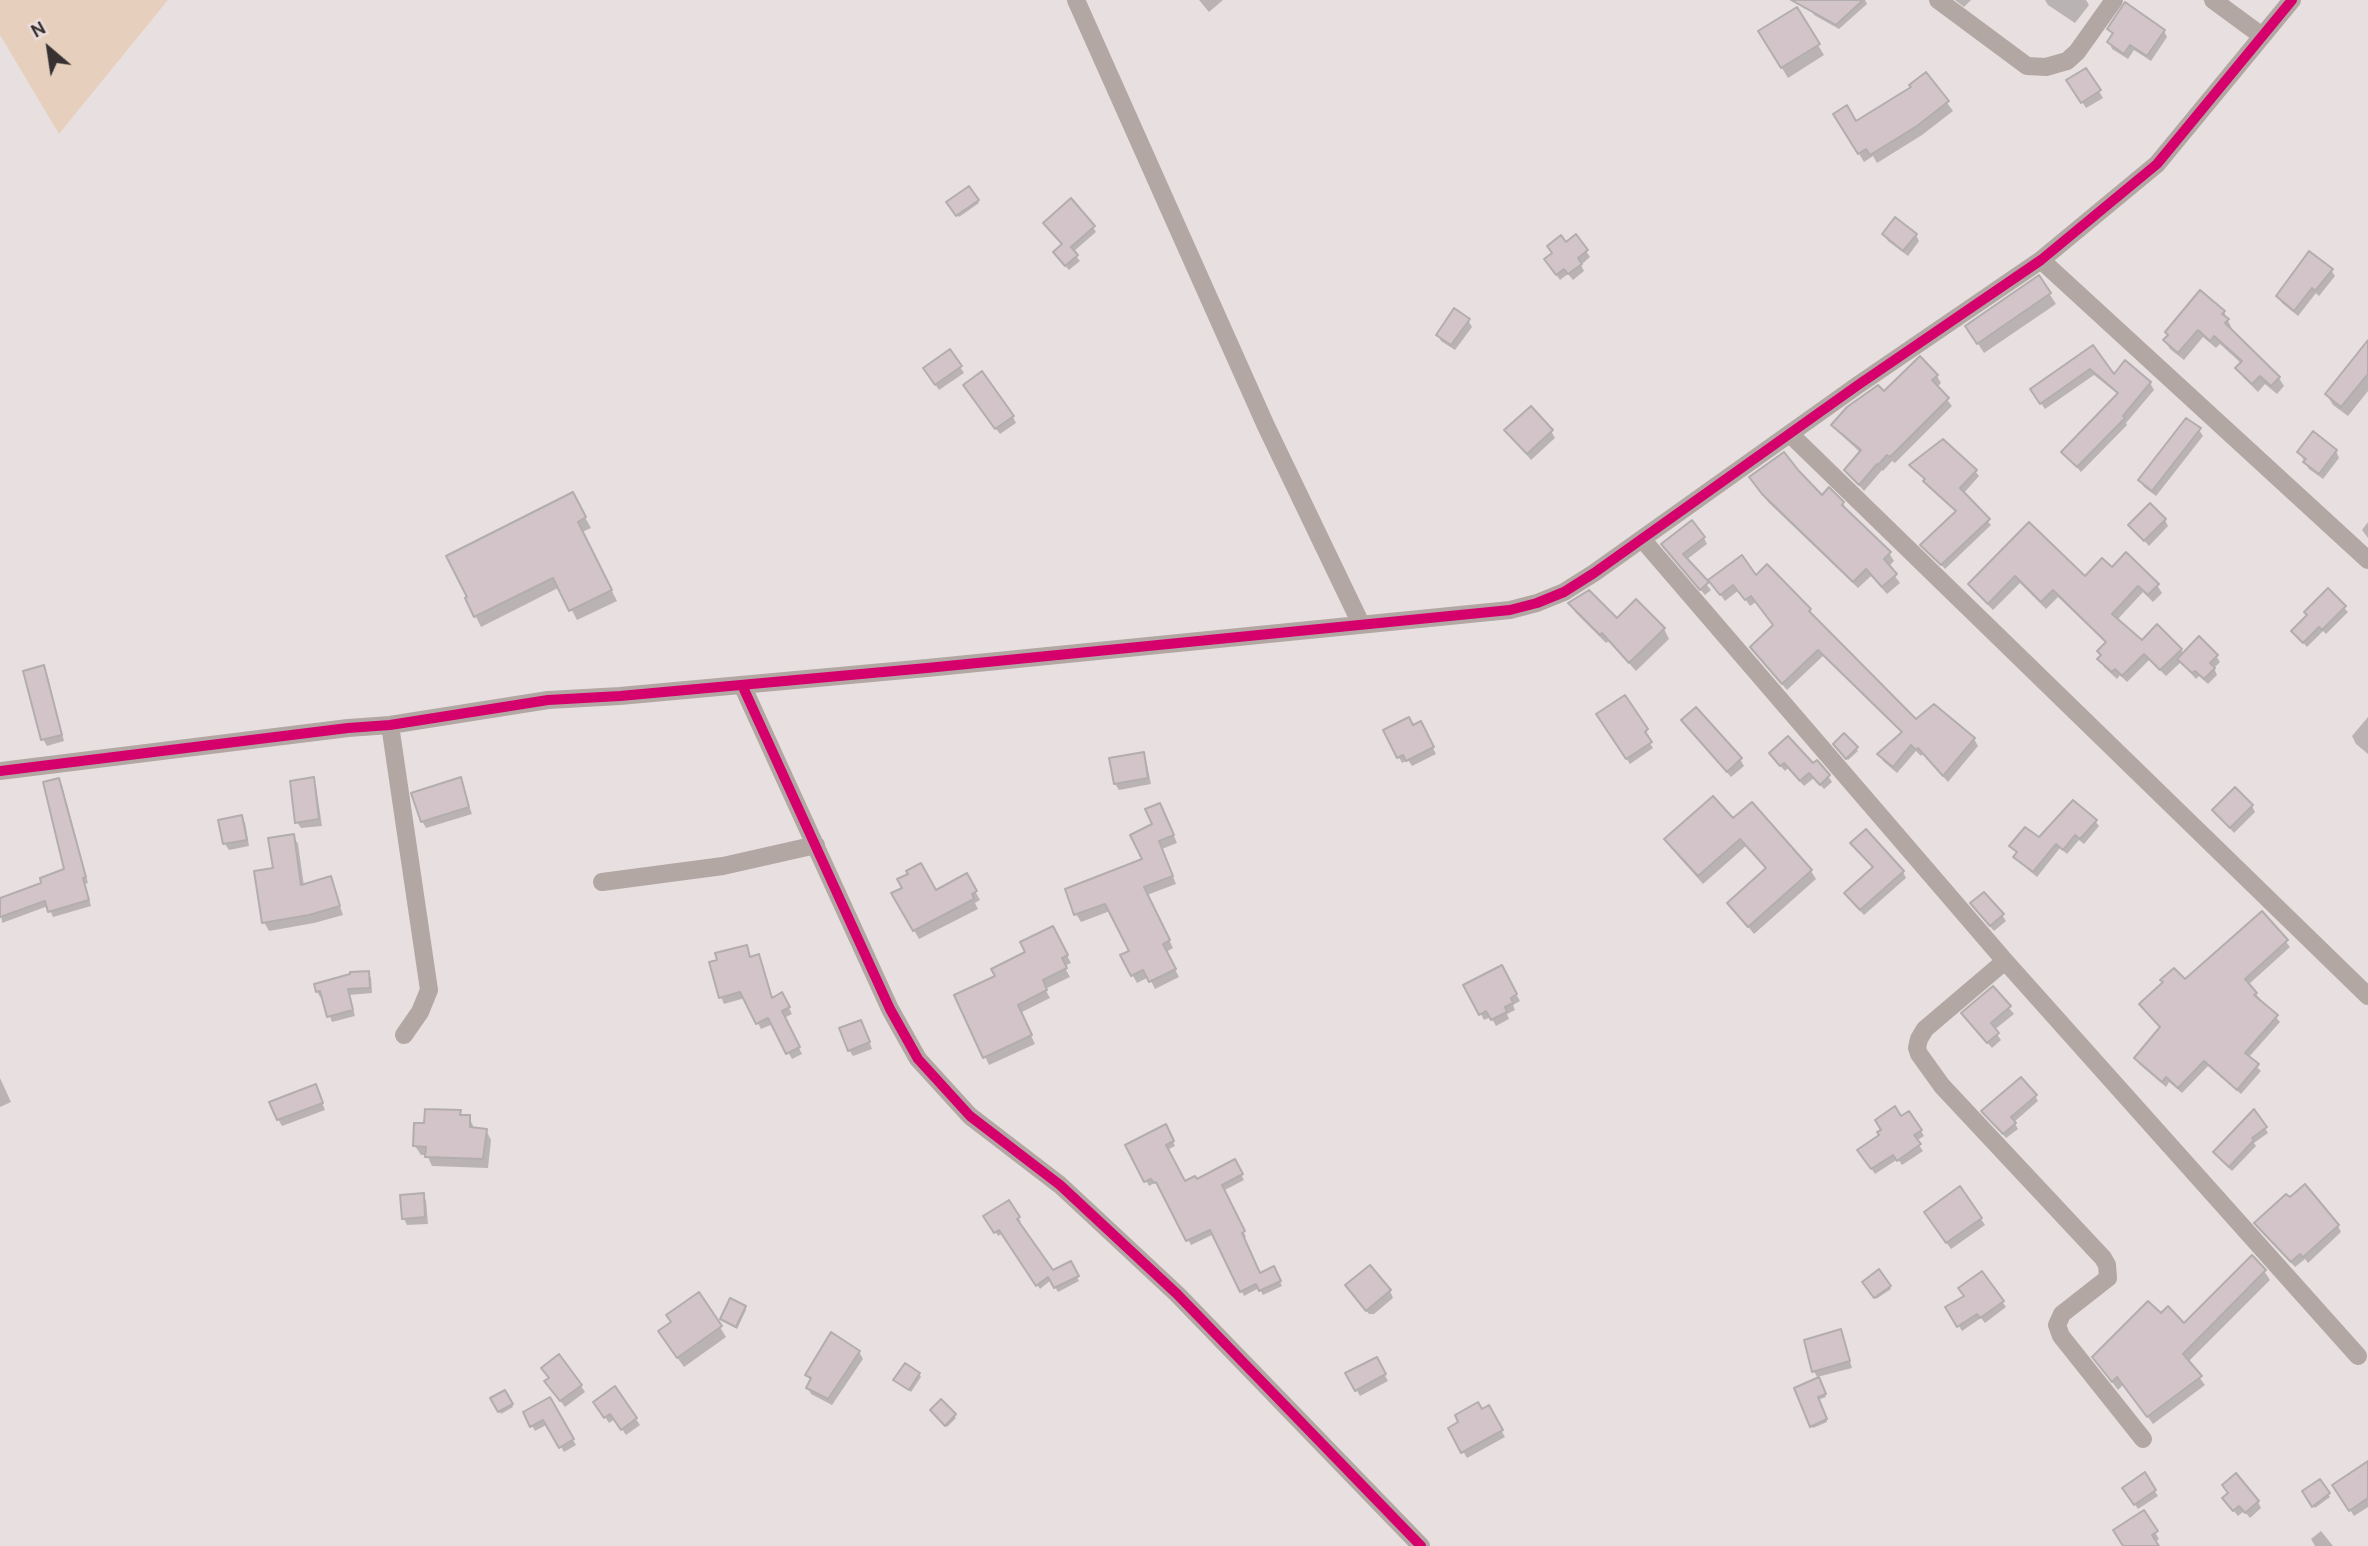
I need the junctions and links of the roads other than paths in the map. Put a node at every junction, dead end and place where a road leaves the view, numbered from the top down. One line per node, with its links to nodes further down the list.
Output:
1 (1076, 0): 11 (street)
2 (1938, 0): 3 (street)
3 (2115, 0)
4 (2213, 0): 6 (street)
5 (2292, 0): 6 (street)
6 (2262, 36): 7 (street)
7 (2041, 260): 8 (street); 10 (street)
8 (1790, 434): 9 (street); 18 (street)
9 (1642, 539): 11 (street); 17 (street)
10 (2368, 560)
11 (1362, 624): 12 (street)
12 (741, 685): 13 (street); 15 (street)
13 (390, 725): 14 (street); 19 (street)
14 (0, 771)
15 (816, 845): 16 (street); 22 (street)
16 (602, 882)
17 (2005, 961): 20 (street); 21 (street)
18 (2368, 996)
19 (404, 1035)
20 (2358, 1356)
21 (2143, 1439)
22 (1421, 1546)

